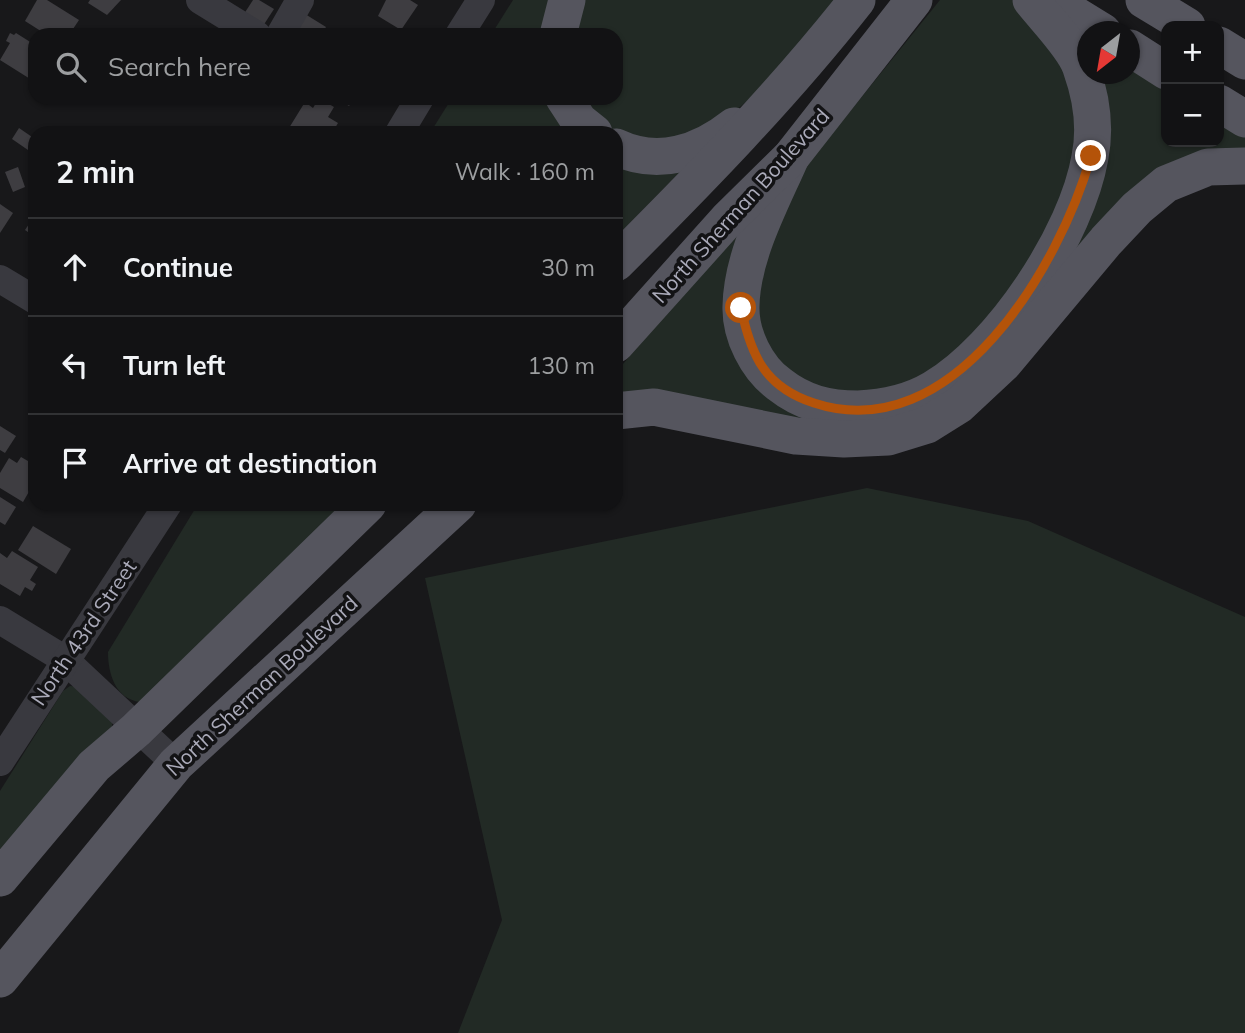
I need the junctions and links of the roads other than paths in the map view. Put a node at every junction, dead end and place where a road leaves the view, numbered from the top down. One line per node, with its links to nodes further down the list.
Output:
1 (200, 0): 12 (street)
2 (300, 0): 13 (street)
3 (481, 0): 14 (street)
4 (568, 0): 15 (main road)
5 (857, 0): 20 (main road)
6 (1031, 0): 28 (main road)
7 (1051, 0): 10 (main road)
8 (1144, 0): 11 (main road)
9 (909, 6): 28 (main road, North Sherman Boulevard)
10 (1084, 21)
11 (1180, 21)
12 (246, 28)
13 (284, 28)
14 (463, 28)
15 (560, 28)
16 (1224, 48): 18 (main road)
17 (1140, 55): 19 (main road)
18 (1245, 61)
19 (1161, 68)
20 (790, 82): 27 (main road); 30 (main road)
21 (416, 105): 25 (street)
22 (569, 105): 26 (main road)
23 (1224, 106): 24 (main road)
24 (1245, 119)
25 (403, 126)
26 (585, 126)
27 (623, 150)
28 (791, 157): 33 (main road, North Sherman Boulevard)
29 (1245, 166): 34 (main road)
30 (623, 256)
31 (0, 279): 32 (street)
32 (28, 296)
33 (623, 336)
34 (623, 410)
35 (164, 511): 39 (street, North 43rd Street)
36 (361, 511): 40 (main road)
37 (450, 511): 42 (main road, North Sherman Boulevard)
38 (0, 620): 39 (street)
39 (64, 659): 40 (street); 41 (street, North 43rd Street)
40 (136, 730): 42 (street); 43 (main road)
41 (0, 762)
42 (176, 764): 44 (main road, North Sherman Boulevard)
43 (0, 878)
44 (0, 979)

